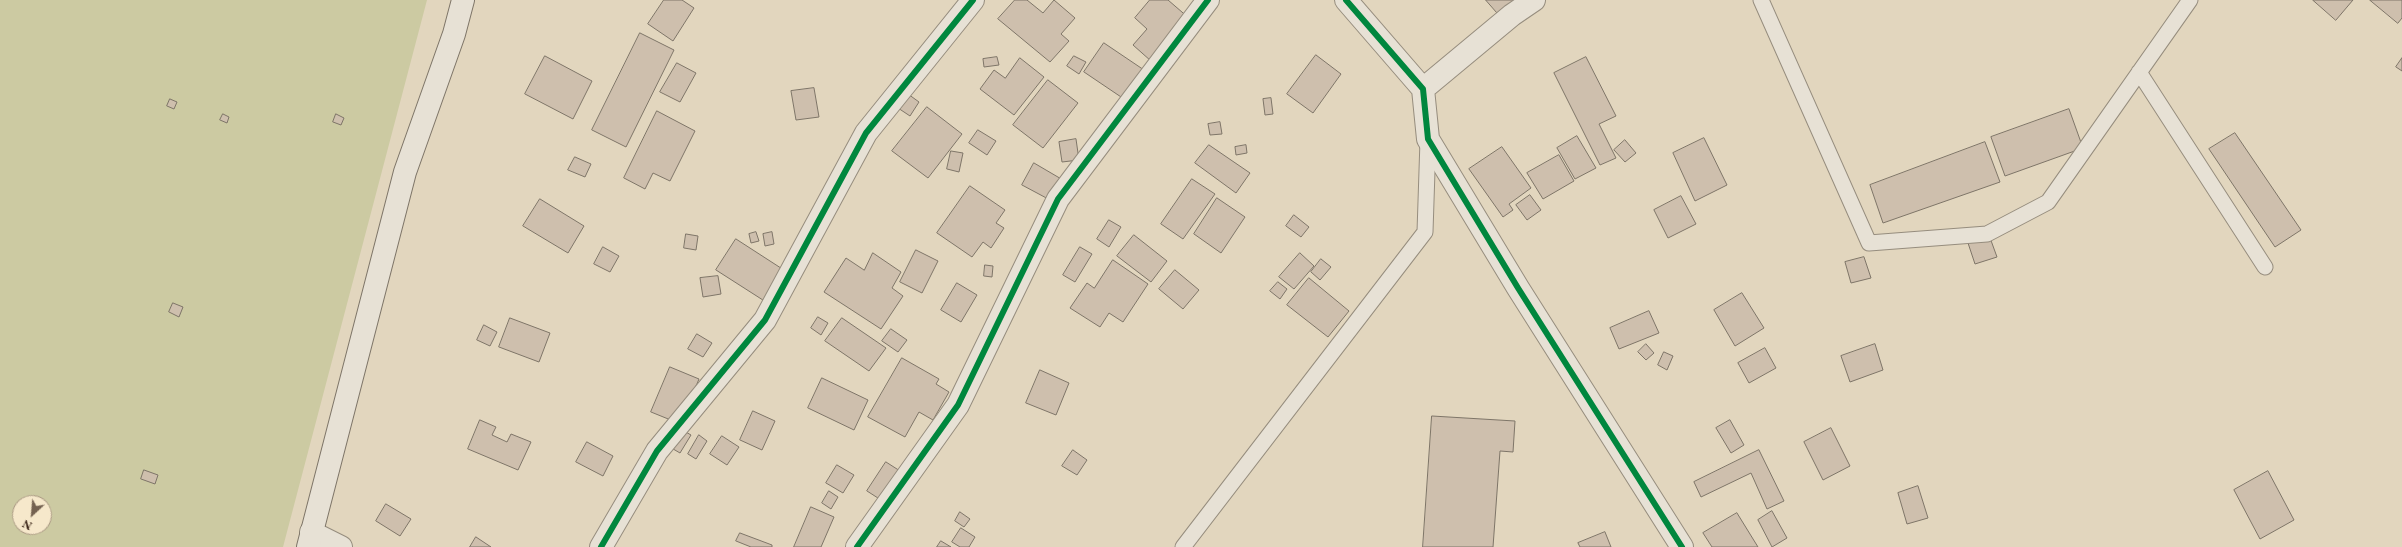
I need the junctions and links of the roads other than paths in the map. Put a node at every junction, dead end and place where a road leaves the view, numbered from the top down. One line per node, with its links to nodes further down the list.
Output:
1 (463, 0): 12 (street)
2 (973, 0): 14 (street)
3 (1208, 0): 15 (street)
4 (1346, 0): 9 (street)
5 (1534, 0): 9 (street)
6 (1760, 0): 8 (lane)
7 (2190, 0): 8 (lane)
8 (2139, 72): 11 (lane)
9 (1423, 89): 10 (street)
10 (1428, 139): 16 (lane); 17 (street)
11 (2265, 267)
12 (310, 540): 13 (street)
13 (341, 547)
14 (601, 547)
15 (857, 547)
16 (1183, 547)
17 (1682, 547)

